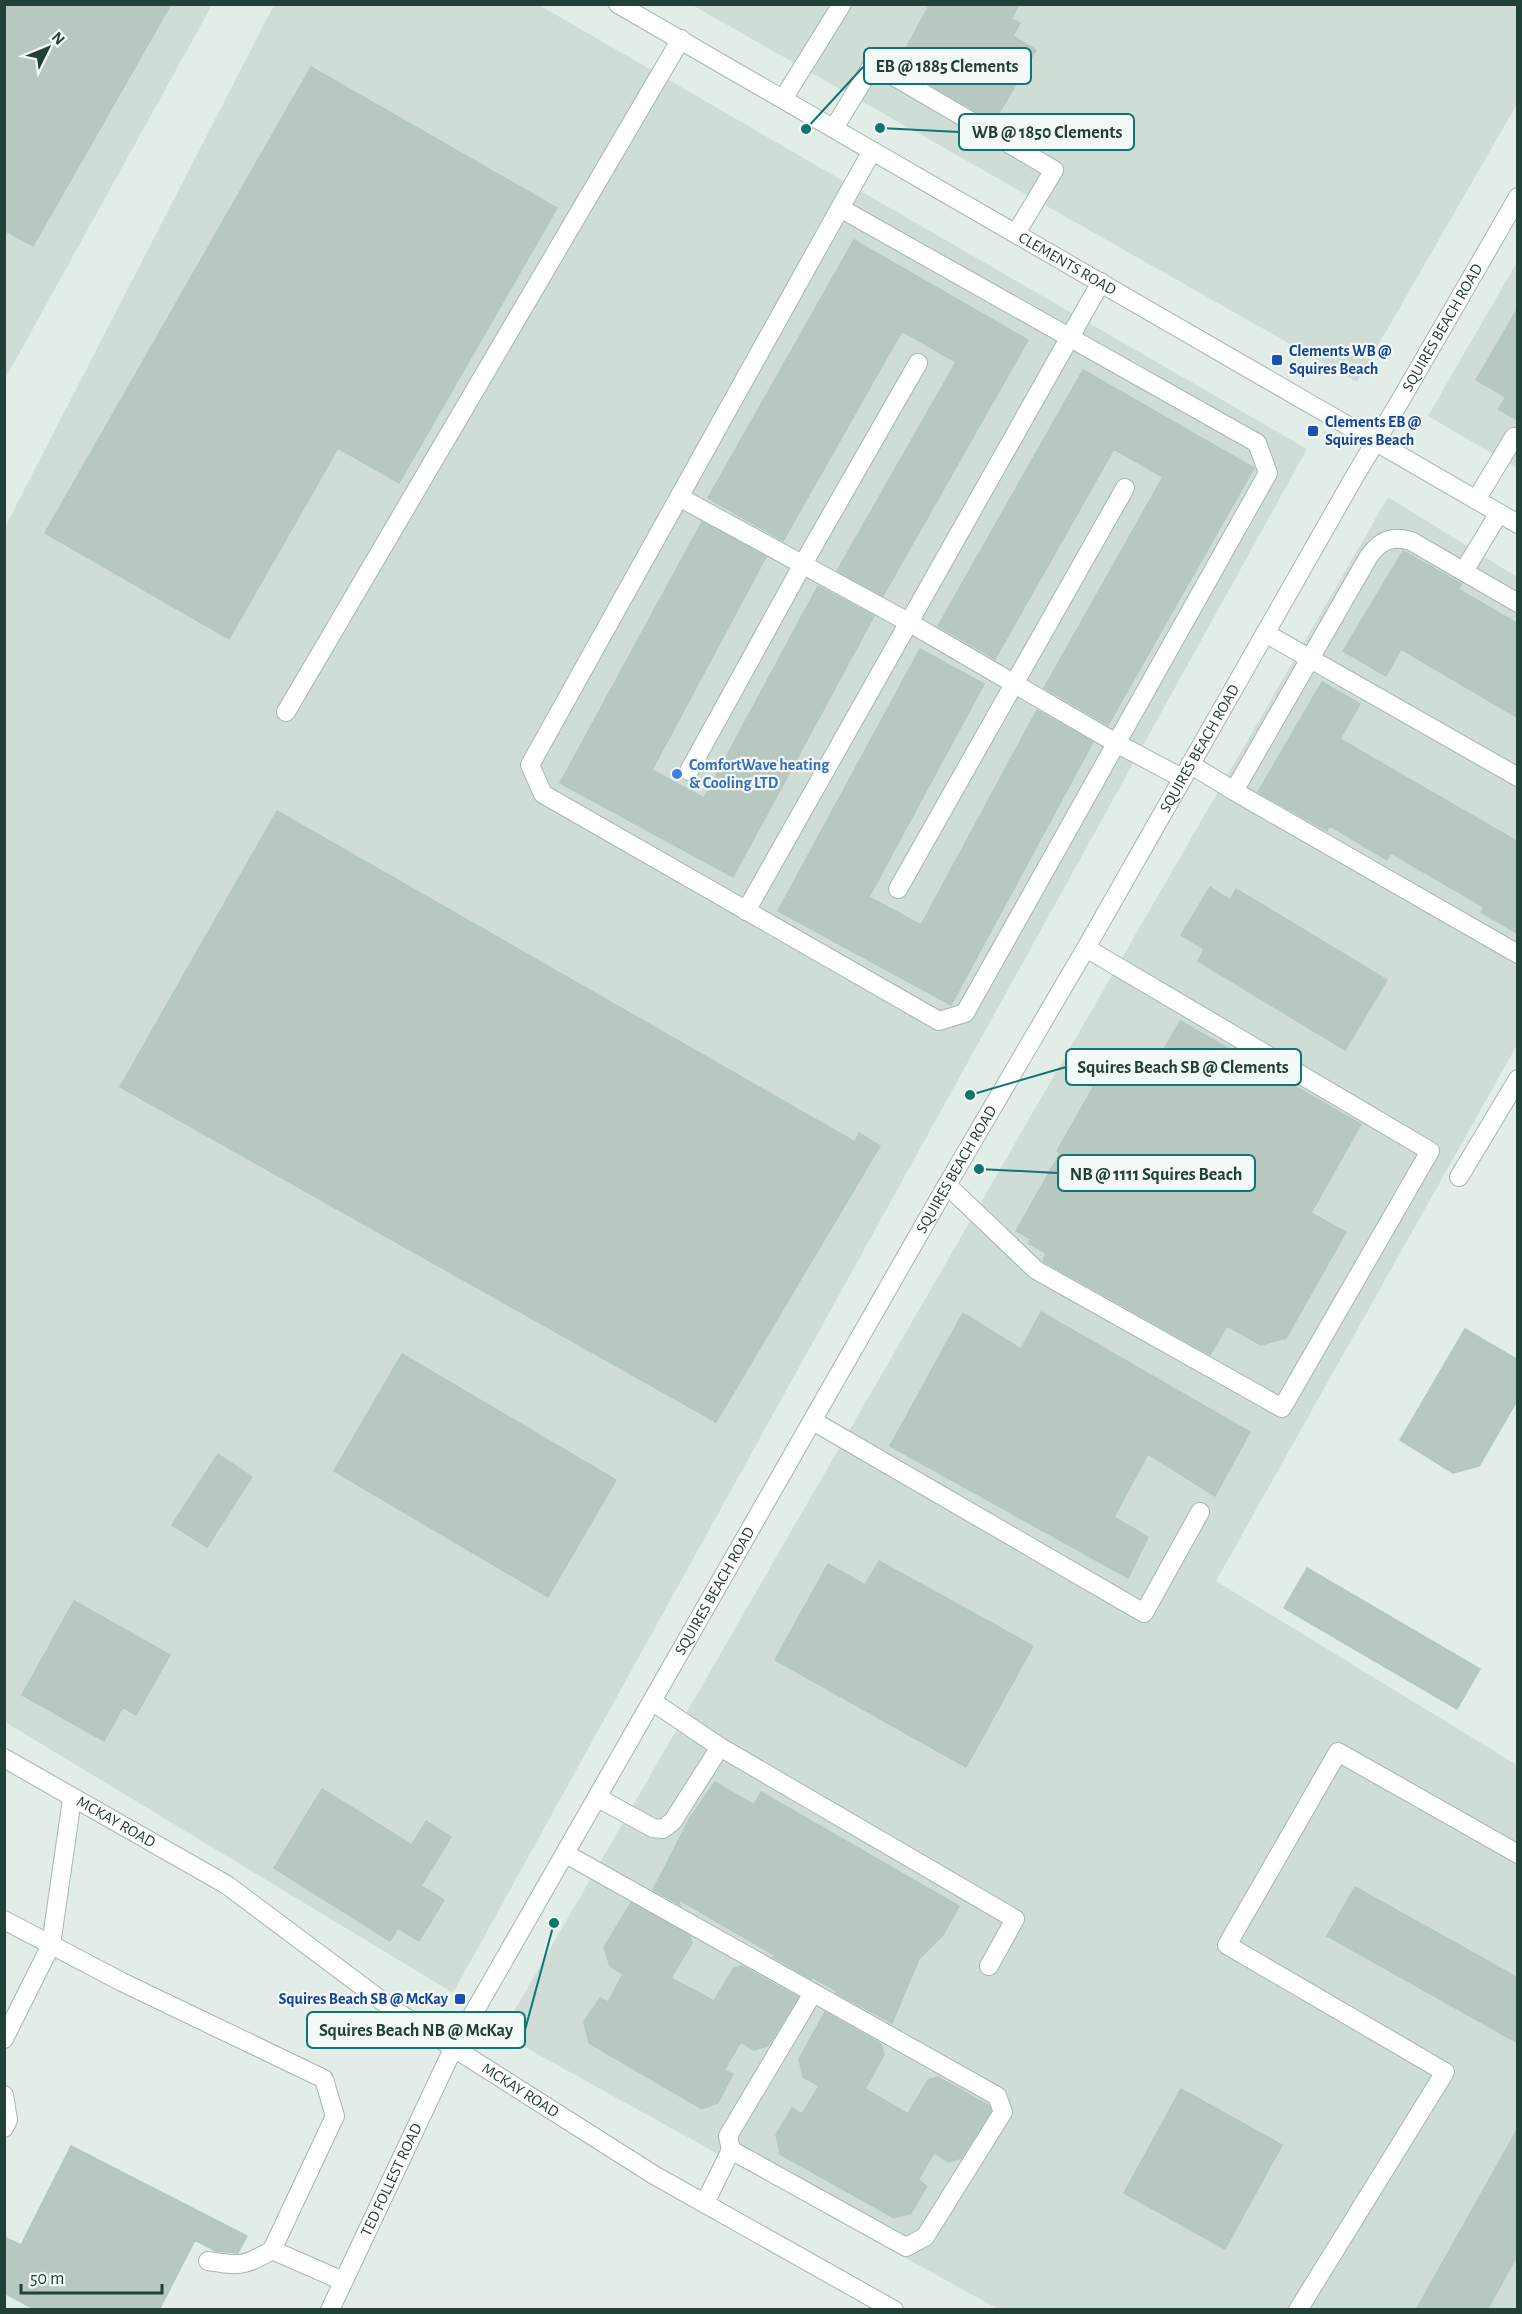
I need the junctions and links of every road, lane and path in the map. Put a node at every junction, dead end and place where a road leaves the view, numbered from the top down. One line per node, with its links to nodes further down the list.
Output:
1 (842, 4): 4 (street)
2 (630, 7): 3 (street, CLEMENTS ROAD)
3 (681, 39): 4 (street, CLEMENTS ROAD); 27 (street)
4 (783, 99): 5 (street, CLEMENTS ROAD)
5 (834, 128): 6 (street, CLEMENTS ROAD); 9 (street)
6 (872, 151): 8 (street); 9 (street, CLEMENTS ROAD)
7 (1518, 197): 14 (street, SQUIRES BEACH ROAD)
8 (840, 208): 11 (street); 16 (street)
9 (1016, 233): 10 (street, CLEMENTS ROAD)
10 (1101, 282): 11 (street); 14 (street, CLEMENTS ROAD)
11 (1068, 337): 23 (street); 28 (street)
12 (918, 363): 20 (street)
13 (1518, 439): 17 (street)
14 (1375, 442): 17 (street, CLEMENTS ROAD); 24 (street, SQUIRES BEACH ROAD)
15 (1125, 488): 26 (street)
16 (679, 497): 20 (street); 34 (street)
17 (1476, 500): 18 (street, CLEMENTS ROAD)
18 (1499, 513): 19 (street, CLEMENTS ROAD); 21 (street)
19 (1518, 524)
20 (803, 564): 23 (street); 29 (street)
21 (1464, 572): 22 (street); 25 (street)
22 (1518, 603)
23 (910, 623): 26 (street); 34 (street)
24 (1266, 633): 25 (street); 30 (street, SQUIRES BEACH ROAD)
25 (1310, 658): 31 (street); 32 (street)
26 (1014, 684): 28 (street); 33 (street)
27 (286, 712)
28 (1116, 743): 30 (street); 34 (street)
29 (689, 771)
30 (1186, 771): 32 (street); 35 (street, SQUIRES BEACH ROAD)
31 (1518, 777)
32 (1234, 790): 36 (street)
33 (898, 889)
34 (747, 911)
35 (1086, 948): 39 (street, SQUIRES BEACH ROAD); 39 (street)
36 (1518, 954)
37 (1518, 1079): 38 (street)
38 (1459, 1177)
39 (947, 1185): 40 (street, SQUIRES BEACH ROAD)
40 (813, 1421): 41 (street); 42 (street, SQUIRES BEACH ROAD)
41 (1200, 1512)
42 (653, 1702): 43 (street); 45 (street, SQUIRES BEACH ROAD)
43 (720, 1747): 45 (street); 51 (street)
44 (4, 1758): 46 (street, MCKAY ROAD)
45 (598, 1798): 47 (street, SQUIRES BEACH ROAD)
46 (72, 1799): 50 (street); 54 (street, MCKAY ROAD)
47 (566, 1854): 52 (street); 54 (street, SQUIRES BEACH ROAD)
48 (1518, 1854): 64 (street)
49 (4, 1920): 50 (street)
50 (51, 1945): 53 (street); 59 (street)
51 (989, 1966)
52 (813, 1993): 57 (street); 57 (street)
53 (4, 2039)
54 (453, 2049): 58 (street, MCKAY ROAD); 61 (street, TED FOLLEST ROAD)
55 (4, 2095): 56 (street)
56 (6, 2122)
57 (731, 2150): 58 (street)
58 (705, 2203): 63 (street, MCKAY ROAD)
59 (272, 2250): 60 (street); 61 (street)
60 (208, 2261)
61 (343, 2281): 62 (street, TED FOLLEST ROAD)
62 (330, 2310)
63 (894, 2310)
64 (1298, 2310)

